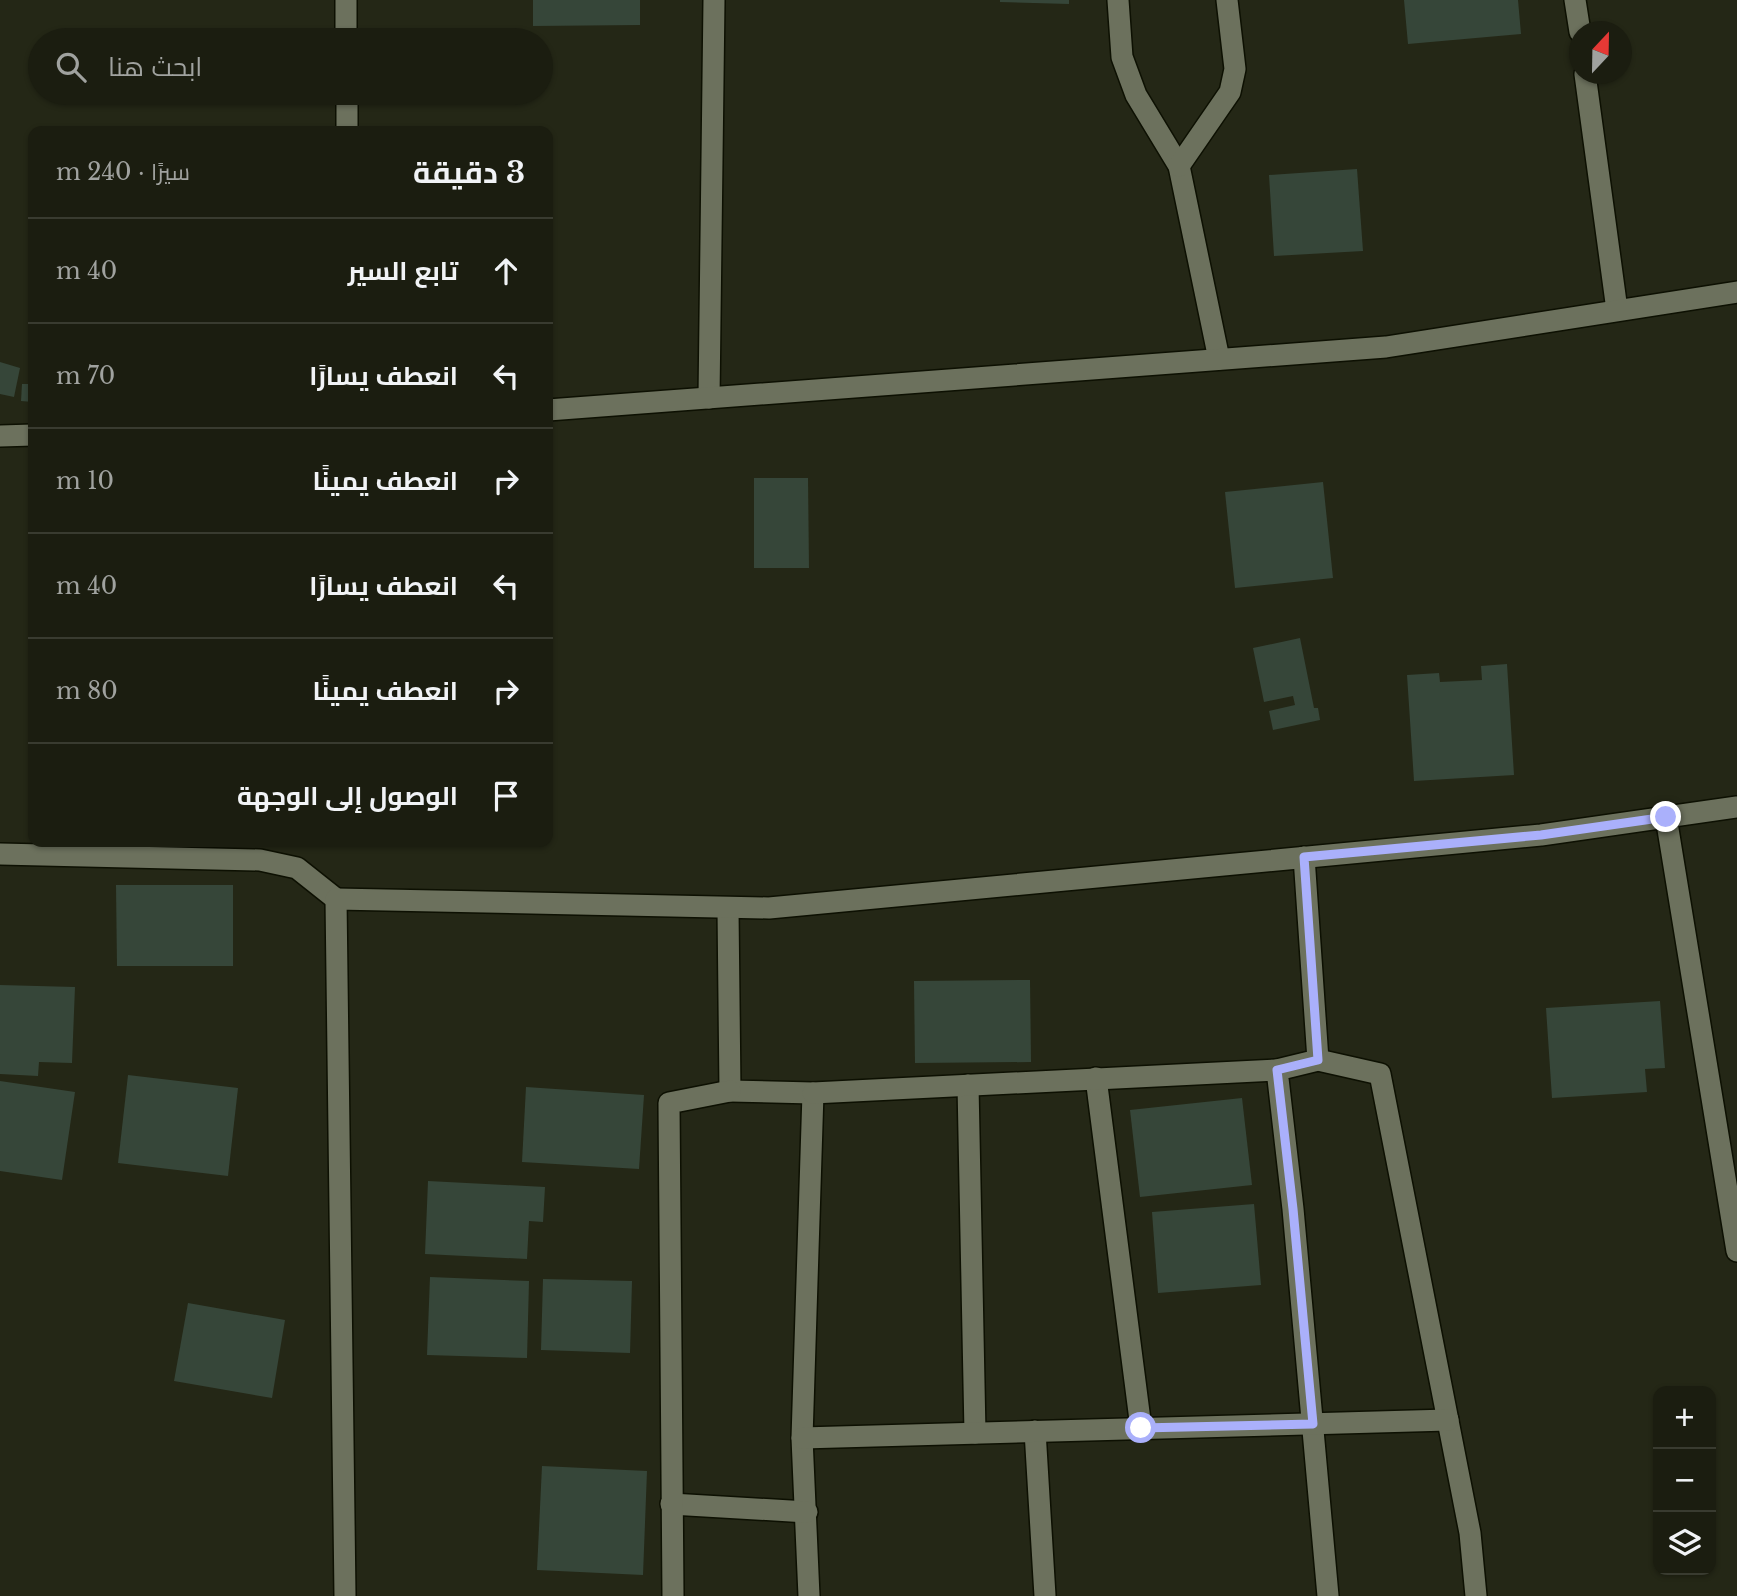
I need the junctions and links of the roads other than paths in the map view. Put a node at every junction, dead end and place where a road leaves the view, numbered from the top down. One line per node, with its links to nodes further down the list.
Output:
1 (346, 0): 7 (street)
2 (714, 0): 15 (street)
3 (1118, 0): 11 (street)
4 (1227, 0): 11 (street)
5 (1576, 0): 6 (street)
6 (1579, 21)
7 (346, 28)
8 (1587, 84): 13 (street)
9 (347, 105): 10 (street)
10 (347, 126)
11 (1179, 166): 14 (street)
12 (1737, 292): 13 (street)
13 (1617, 310): 14 (street)
14 (1219, 359): 15 (street)
15 (709, 398): 16 (street)
16 (553, 410)
17 (28, 435): 18 (street)
18 (0, 436)
19 (1737, 807): 20 (street)
20 (1666, 817): 22 (street); 31 (street)
21 (0, 854): 23 (street)
22 (1304, 857): 24 (street); 25 (street)
23 (336, 899): 24 (street); 40 (street)
24 (728, 909): 29 (street)
25 (1318, 1060): 26 (street); 32 (street)
26 (1277, 1070): 27 (street); 33 (street)
27 (1096, 1079): 28 (street); 34 (street)
28 (968, 1084): 30 (street); 36 (street)
29 (730, 1091): 30 (street); 38 (street)
30 (813, 1093): 37 (street)
31 (1737, 1251)
32 (1448, 1420): 33 (street); 45 (street)
33 (1313, 1424): 34 (street); 44 (street)
34 (1141, 1428): 35 (street)
35 (1035, 1431): 36 (street); 43 (street)
36 (975, 1433): 37 (street)
37 (802, 1438): 39 (street)
38 (671, 1504): 39 (street); 41 (street)
39 (807, 1513): 42 (street)
40 (345, 1596)
41 (673, 1596)
42 (809, 1596)
43 (1045, 1596)
44 (1328, 1596)
45 (1476, 1596)

